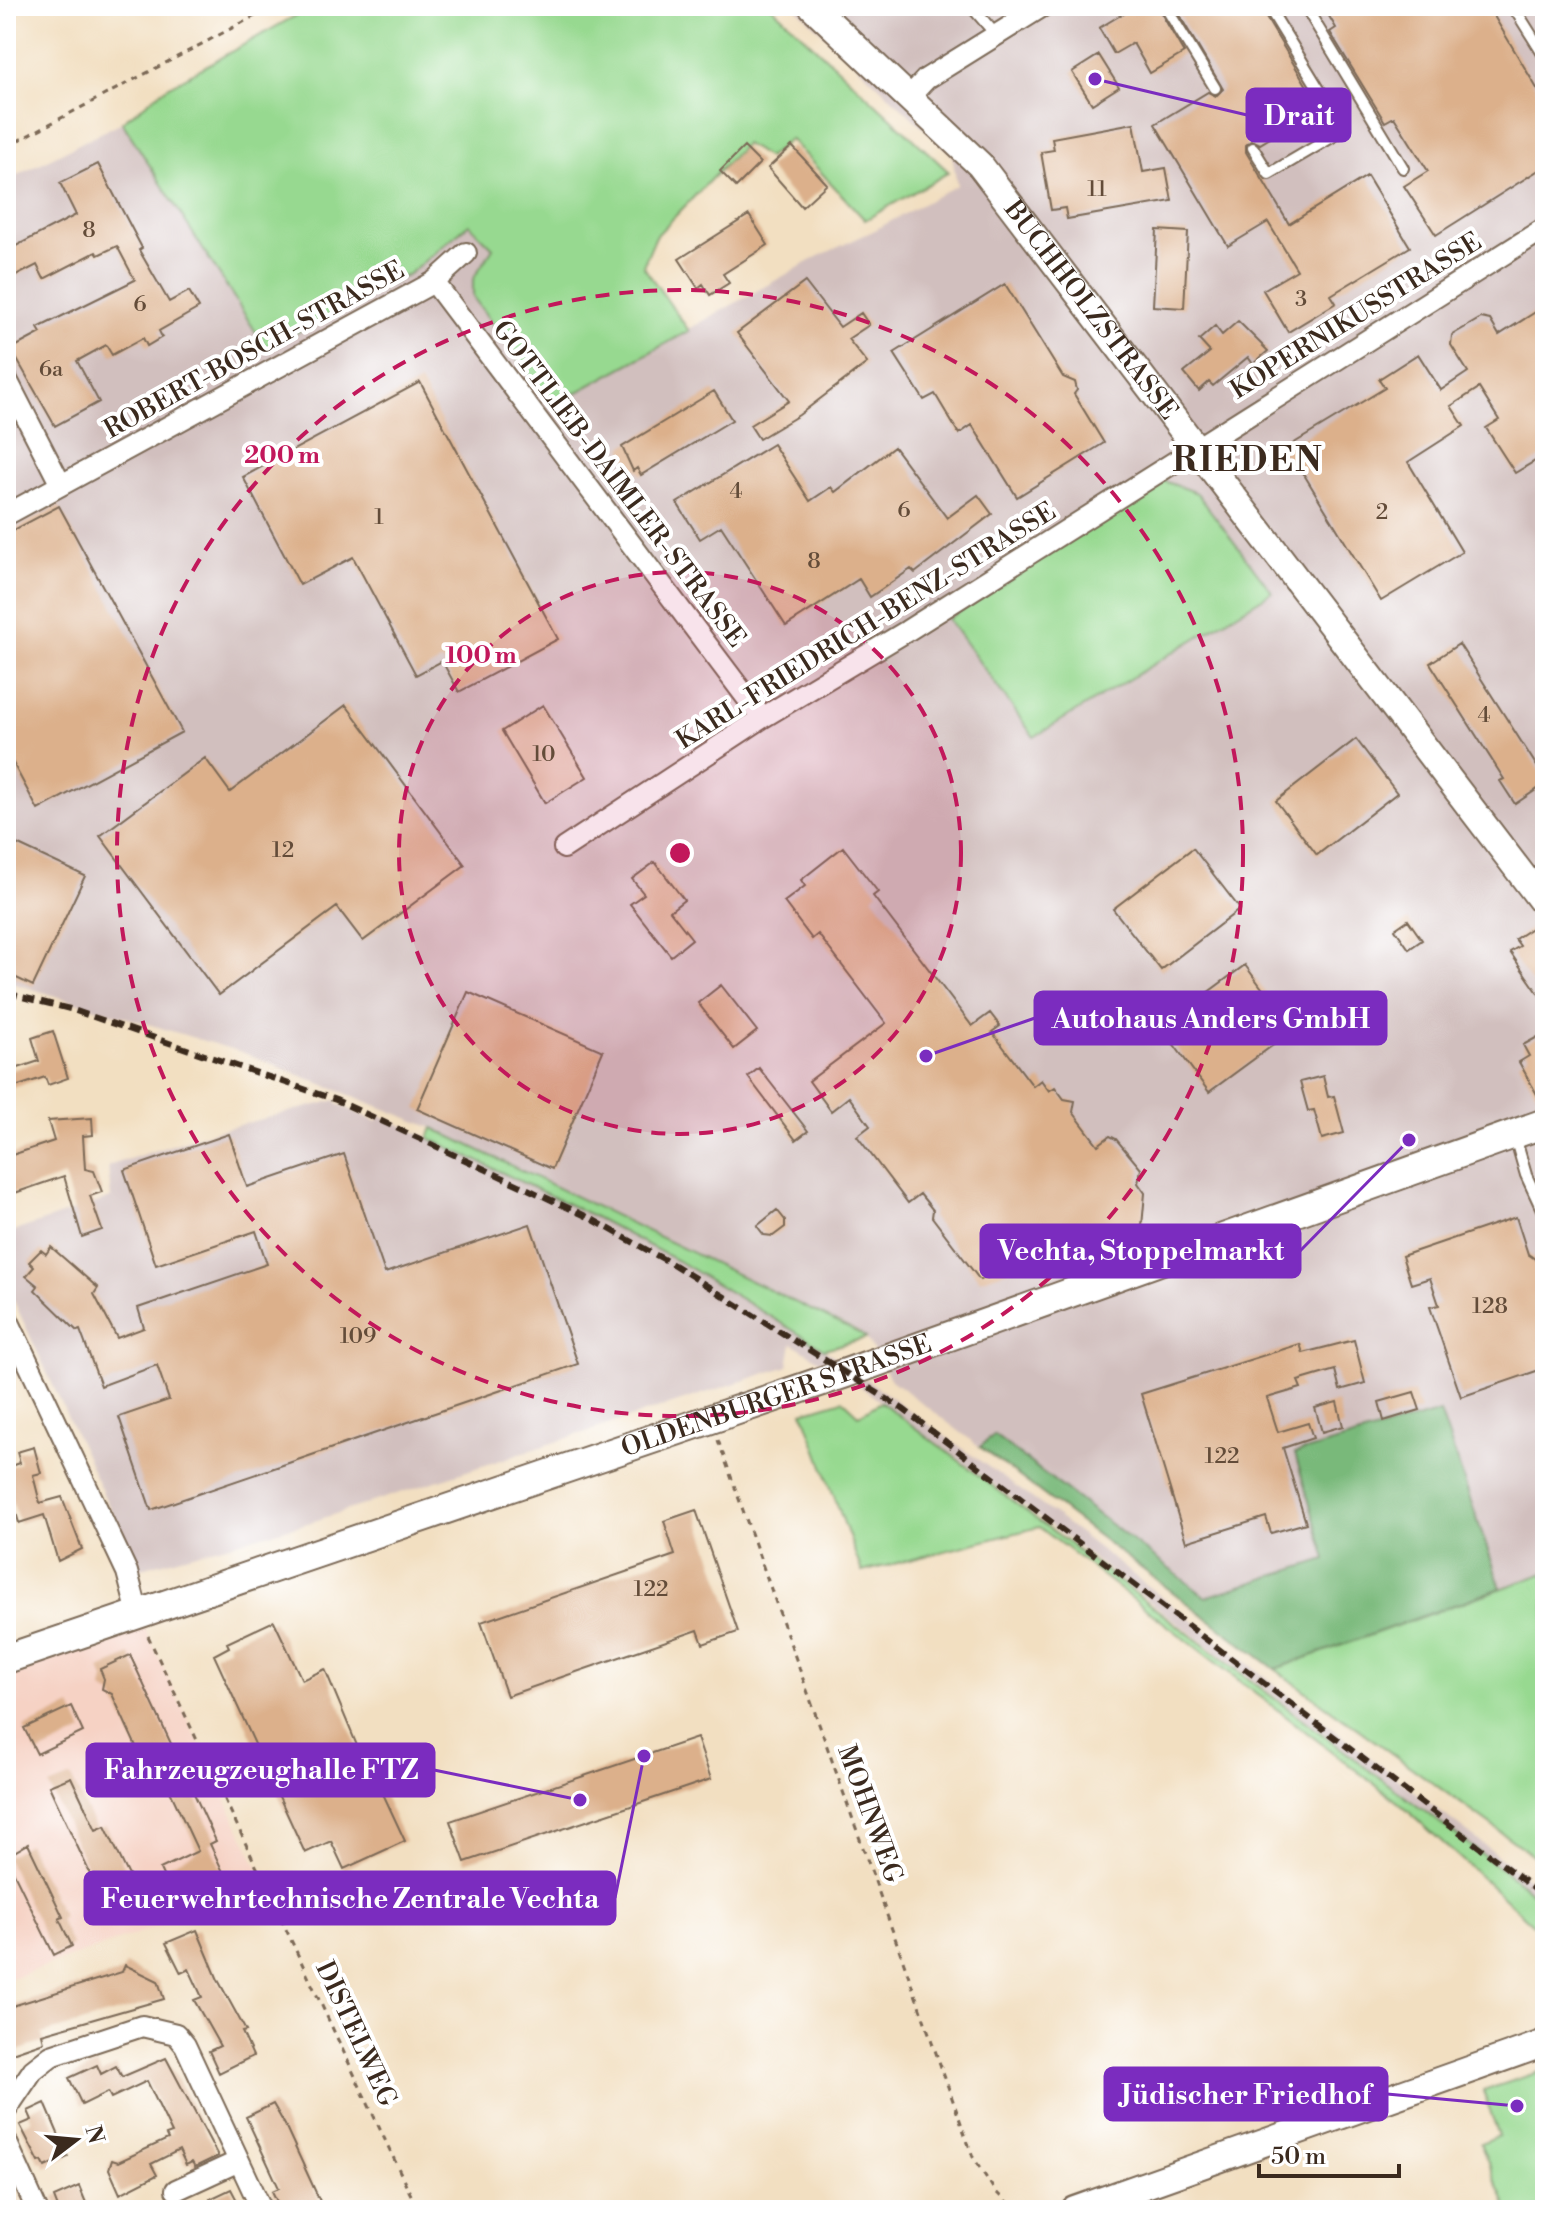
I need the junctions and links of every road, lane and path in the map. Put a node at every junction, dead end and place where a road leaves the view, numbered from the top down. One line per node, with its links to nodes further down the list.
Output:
1 (274, 6): 13 (path)
2 (812, 6): 12 (street, BUCHHOLZSTRASSE)
3 (971, 6): 9 (lane)
4 (1043, 6): 9 (street)
5 (1165, 6): 11 (lane)
6 (1268, 6): 14 (lane)
7 (1305, 6): 15 (lane)
8 (1513, 6): 10 (lane)
9 (996, 35): 12 (street)
10 (1545, 57)
11 (1215, 88)
12 (908, 98): 20 (street, BUCHHOLZSTRASSE)
13 (6, 147)
14 (1253, 148)
15 (1403, 168)
16 (1545, 228): 20 (street, KOPERNIKUSSTRASSE)
17 (466, 253): 18 (street, ROBERT-BOSCH-STRASSE)
18 (434, 282): 21 (street, ROBERT-BOSCH-STRASSE); 23 (street, GOTTLIEB-DAIMLER-STRASSE)
19 (6, 378): 21 (street)
20 (1195, 448): 23 (street, KARL-FRIEDRICH-BENZ-STRASSE); 25 (street, BUCHHOLZSTRASSE)
21 (61, 485): 22 (street, ROBERT-BOSCH-STRASSE)
22 (6, 515)
23 (762, 718): 24 (street, KARL-FRIEDRICH-BENZ-STRASSE)
24 (564, 848)
25 (1545, 905)
26 (1545, 1123): 27 (main road, OLDENBURGER STRASSE)
27 (1515, 1135): 28 (lane); 30 (main road, OLDENBURGER STRASSE)
28 (1545, 1216)
29 (6, 1316): 31 (street)
30 (710, 1420): 31 (main road, OLDENBURGER STRASSE); 41 (path, MOHNWEG)
31 (138, 1614): 32 (main road, OLDENBURGER STRASSE); 40 (path, DISTELWEG)
32 (6, 1659)
33 (1545, 2043): 42 (street)
34 (6, 2110): 36 (street)
35 (6, 2141): 38 (street)
36 (239, 2161): 37 (street); 39 (street)
37 (176, 2190)
38 (37, 2210)
39 (262, 2210)
40 (418, 2210)
41 (1014, 2210)
42 (1075, 2210)

